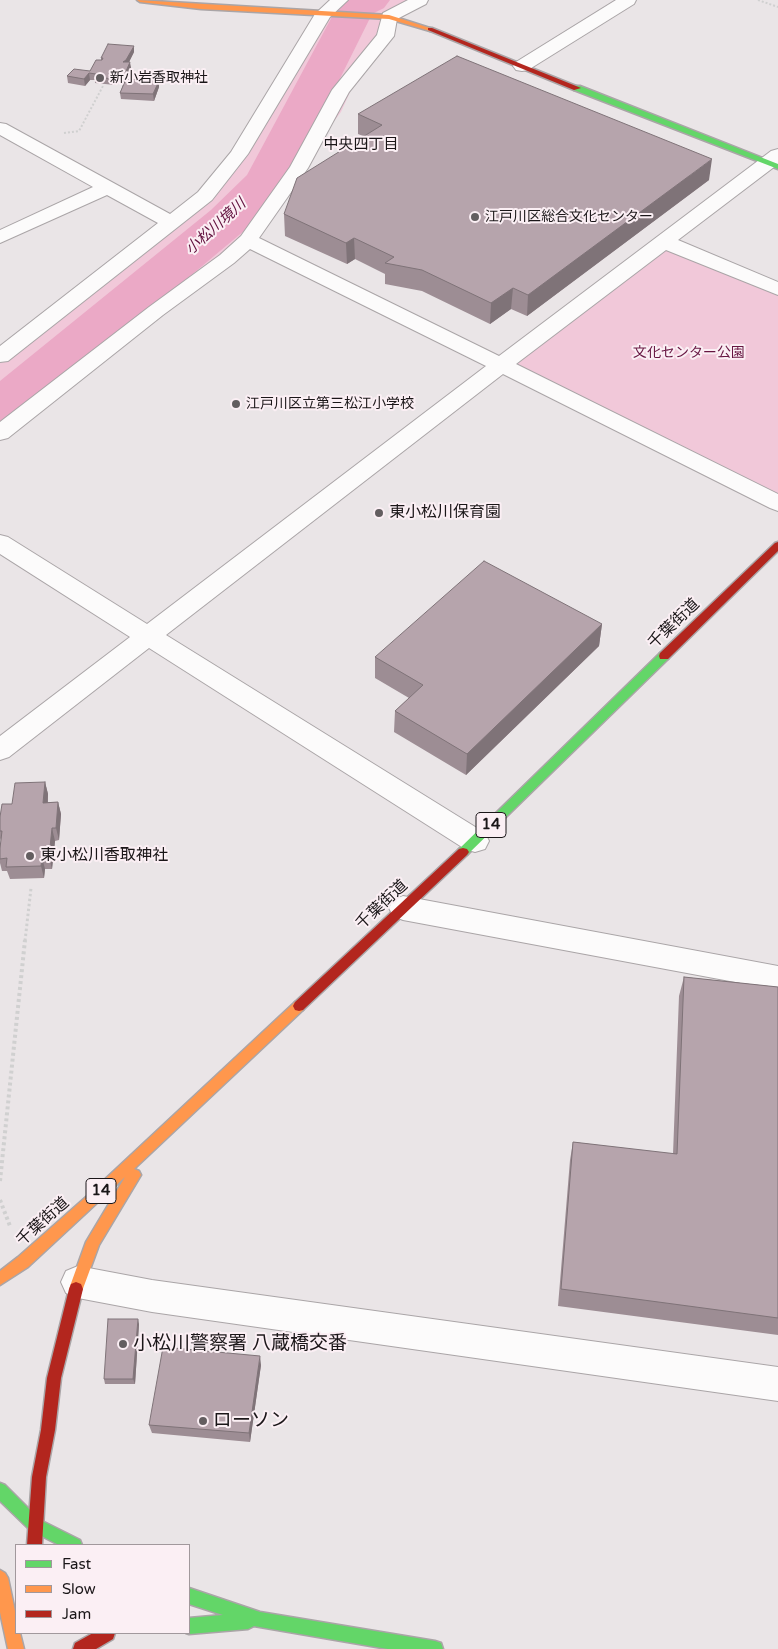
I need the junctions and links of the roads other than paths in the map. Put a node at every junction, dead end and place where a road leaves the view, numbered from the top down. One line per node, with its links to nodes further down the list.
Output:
1 (140, 0): 4 (main road)
2 (420, 0): 5 (street)
3 (628, 0): 6 (street)
4 (335, 9): 5 (main road); 12 (street)
5 (381, 16): 6 (main road); 14 (street)
6 (522, 66): 10 (main road)
7 (0, 128): 8 (street)
8 (24, 141): 9 (street); 11 (street)
9 (0, 146)
10 (774, 161): 15 (street)
11 (109, 187): 12 (street); 13 (street)
12 (171, 222): 17 (street)
13 (0, 237)
14 (248, 240): 18 (street); 19 (street)
15 (665, 242): 16 (street); 18 (street)
16 (778, 289)
17 (0, 356)
18 (501, 365): 20 (street); 23 (street)
19 (0, 433)
20 (778, 503)
21 (0, 543): 23 (street)
22 (778, 545): 25 (main road, 千葉街道 / 14)
23 (146, 636): 24 (street); 25 (street)
24 (0, 750)
25 (474, 841): 26 (main road, 千葉街道 / 14)
26 (403, 908): 27 (street); 28 (main road, 千葉街道 / 14)
27 (778, 978)
28 (199, 1101): 29 (main road, 千葉街道 / 14); 30 (main road)
29 (0, 1279)
30 (78, 1282): 31 (street); 33 (main road)
31 (778, 1384)
32 (0, 1490): 33 (main road)
33 (35, 1526): 34 (main road); 35 (main road)
34 (34, 1544)
35 (73, 1544)
36 (0, 1578): 41 (main road)
37 (190, 1596): 38 (main road)
38 (260, 1620): 39 (main road); 43 (main road)
39 (190, 1626)
40 (105, 1634): 42 (main road)
41 (16, 1649)
42 (81, 1649)
43 (435, 1649)

